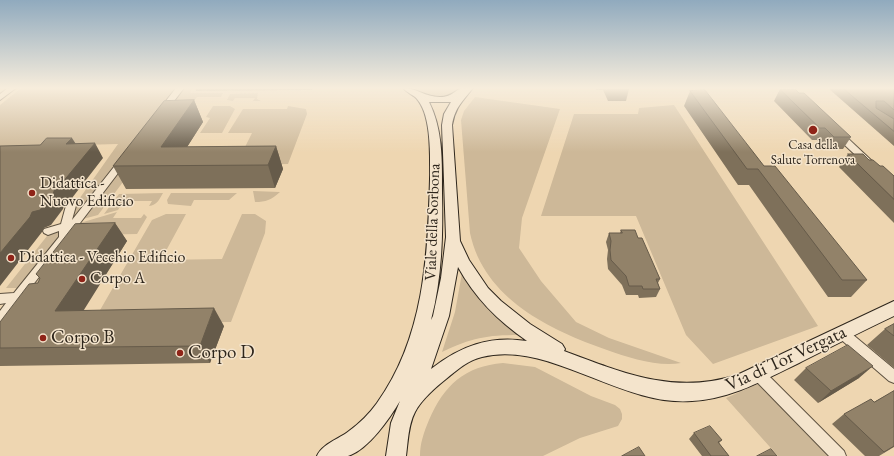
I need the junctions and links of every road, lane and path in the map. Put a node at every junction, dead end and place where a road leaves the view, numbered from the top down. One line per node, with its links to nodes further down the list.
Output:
1 (163, 109): 4 (street)
2 (427, 109): 22 (street, Viale della Sorbona)
3 (452, 109): 11 (street, Viale della Sorbona)
4 (155, 120)
5 (828, 125): 7 (street)
6 (130, 152): 9 (street)
7 (874, 168)
8 (72, 202): 9 (street)
9 (70, 225): 10 (street); 12 (street)
10 (48, 231)
11 (452, 237): 18 (street, Via di Tor Vergata); 21 (street, Viale della Sorbona)
12 (18, 297): 13 (street); 14 (street); 16 (street)
13 (33, 297)
14 (0, 299)
15 (894, 308): 17 (street, Via di Tor Vergata)
16 (0, 320)
17 (842, 334): 19 (street, Via di Tor Vergata); 20 (street)
18 (582, 365): 19 (street, Via di Tor Vergata); 21 (street, Via di Tor Vergata)
19 (758, 374): 24 (street)
20 (894, 378)
21 (408, 404): 23 (street, Viale della Sorbona)
22 (327, 456)
23 (396, 456)
24 (839, 456)

